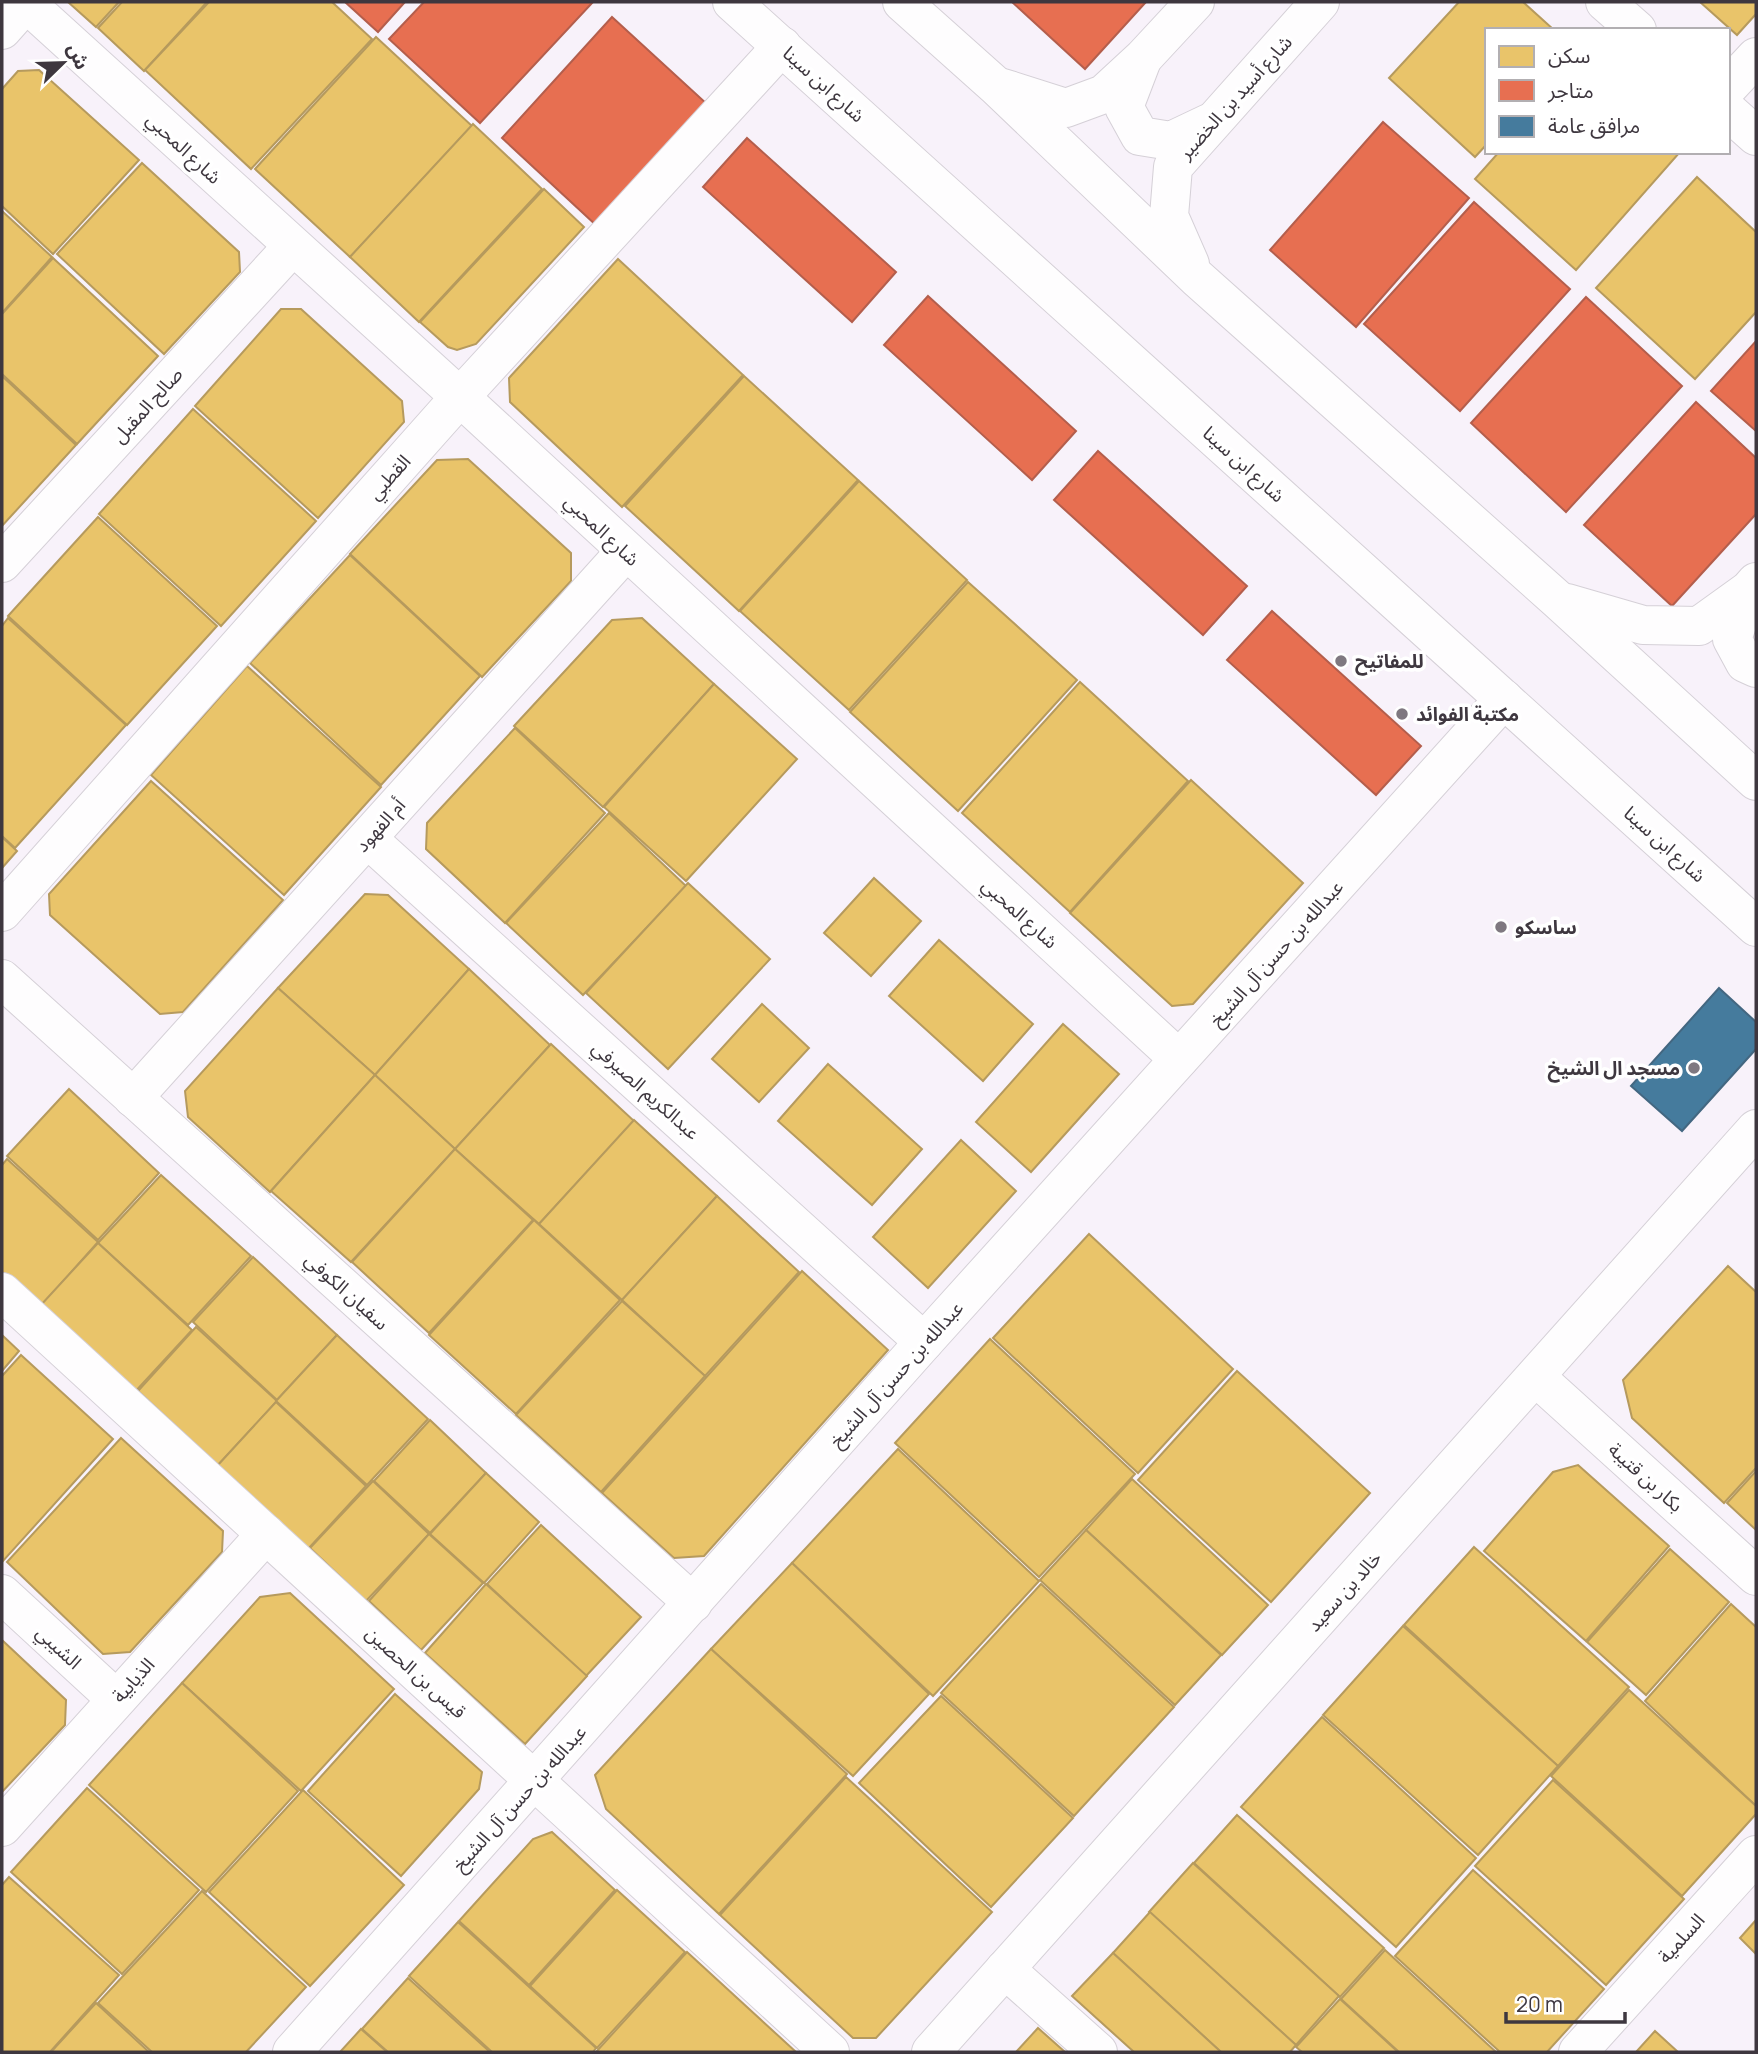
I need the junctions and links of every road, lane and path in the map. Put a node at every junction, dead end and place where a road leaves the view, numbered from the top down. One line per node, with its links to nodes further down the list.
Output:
1 (732, 2): 8 (street, شارع ابن سينا)
2 (902, 2): 12 (street)
3 (1195, 2): 10 (street)
4 (1320, 2): 14 (street, شارع أسيد بن الخضير)
5 (1605, 2): 7 (street)
6 (17, 12): 16 (street, شارع المحبي)
7 (1635, 28)
8 (782, 46): 18 (street, القطبي); 24 (street, شارع ابن سينا)
9 (1756, 57): 11 (street)
10 (1143, 58): 12 (street); 14 (street)
11 (1730, 85)
12 (996, 86): 17 (street)
13 (1730, 113): 15 (street)
14 (1211, 122): 17 (street, شارع أسيد بن الخضير)
15 (1756, 136)
16 (292, 247): 18 (street, شارع المحبي); 20 (street, صالح المقبل)
17 (1197, 278): 22 (street)
18 (460, 397): 19 (street, شارع المحبي); 27 (street, القطبي)
19 (625, 552): 26 (street, أم الفهود); 30 (street, شارع المحبي)
20 (2, 563)
21 (1752, 586): 22 (street); 23 (street)
22 (1558, 600): 25 (street)
23 (1756, 668)
24 (1504, 699): 28 (street, شارع ابن سينا); 30 (street, عبدالله بن حسن آل الشيخ)
25 (1756, 781)
26 (368, 839): 31 (street, أم الفهود); 34 (street, عبدالكريم الصيرفي)
27 (2, 912)
28 (1756, 927)
29 (2, 979): 31 (street, سفيان الكوفي)
30 (1180, 1059): 34 (street, عبدالله بن حسن آل الشيخ)
31 (134, 1098): 39 (street, سفيان الكوفي)
32 (1756, 1129): 35 (street, خالد بن سعيد)
33 (2, 1292): 36 (street, قيس بن الحصين)
34 (925, 1342): 39 (street, عبدالله بن حسن آل الشيخ)
35 (1536, 1377): 37 (street, بكار بن قتيبة); 44 (street, خالد بن سعيد)
36 (266, 1534): 40 (street, الذيابية); 41 (street, قيس بن الحصين)
37 (1756, 1576)
38 (2, 1594): 40 (street, الشيبي)
39 (693, 1602): 41 (street, عبدالله بن حسن آل الشيخ)
40 (116, 1699): 42 (street, الذيابية)
41 (535, 1780): 45 (street, عبدالله بن حسن آل الشيخ); 46 (street, قيس بن الحصين)
42 (2, 1827)
43 (1756, 1855): 49 (street, السلمية)
44 (1005, 1969): 47 (street, خالد بن سعيد); 48 (street)
45 (292, 2052)
46 (830, 2052)
47 (931, 2052)
48 (1098, 2052)
49 (1578, 2052)

